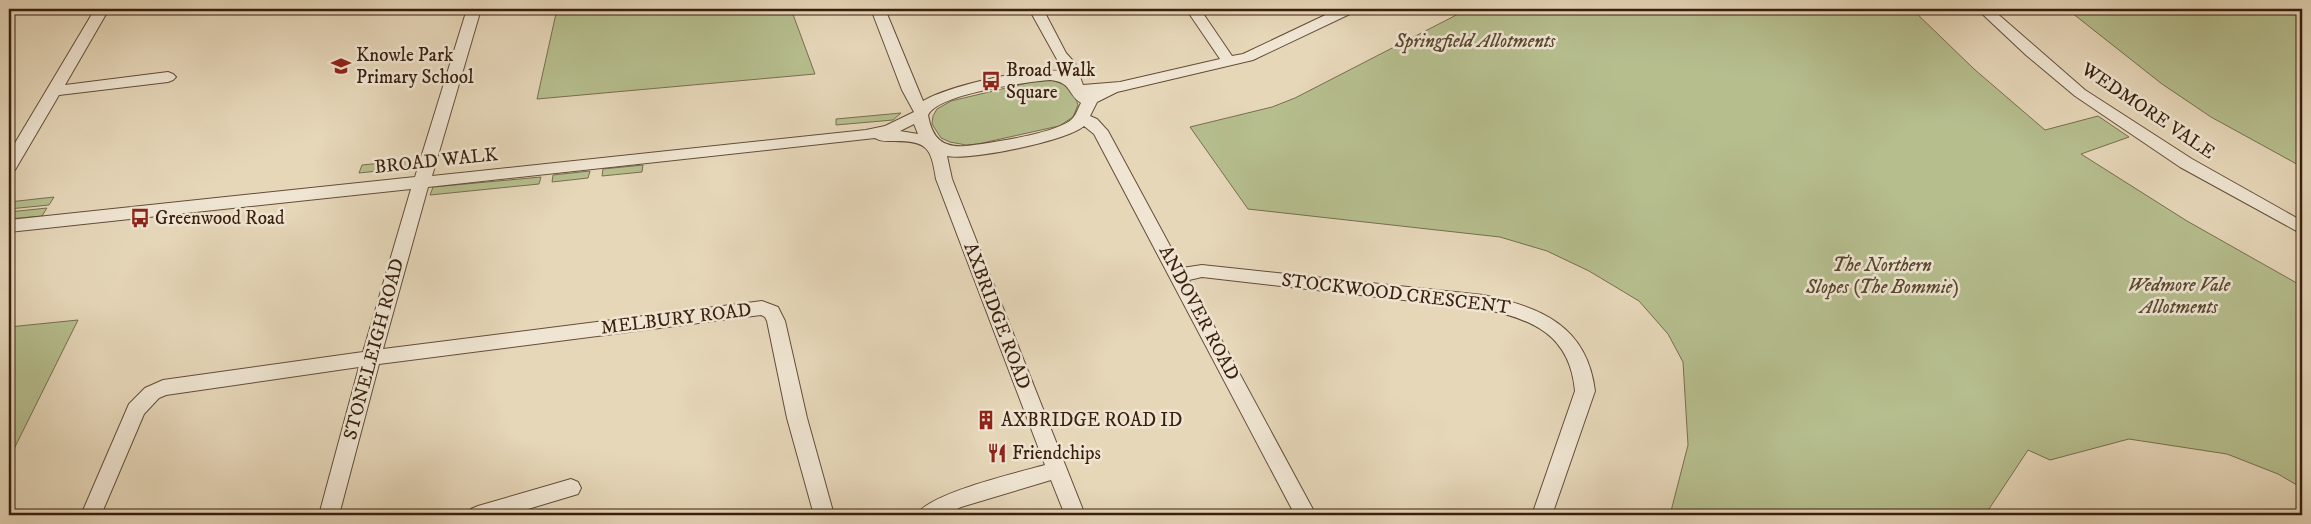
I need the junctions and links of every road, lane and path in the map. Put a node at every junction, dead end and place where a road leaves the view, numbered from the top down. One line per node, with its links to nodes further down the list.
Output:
1 (102, 9): 15 (street)
2 (474, 9): 24 (street, STONELEIGH ROAD)
3 (878, 9): 14 (street)
4 (1036, 9): 8 (street)
5 (1193, 9): 9 (street)
6 (1349, 9): 9 (street)
7 (1984, 9): 26 (street, WEDMORE VALE)
8 (1060, 55): 10 (street); 12 (street)
9 (1229, 62): 13 (street)
10 (1037, 75): 12 (street); 16 (street)
11 (168, 77): 15 (street)
12 (1077, 87): 13 (street); 17 (street)
13 (1120, 87): 17 (street)
14 (910, 90): 16 (street); 18 (street)
15 (54, 91): 22 (street)
16 (948, 95): 18 (street, BROAD WALK)
17 (1084, 113): 21 (street); 27 (street, ANDOVER ROAD)
18 (921, 114): 19 (street, BROAD WALK); 20 (street)
19 (866, 135): 20 (street, BROAD WALK); 24 (street, BROAD WALK)
20 (934, 144): 21 (street, BROAD WALK); 23 (street, AXBRIDGE ROAD)
21 (973, 151): 23 (street)
22 (9, 166)
23 (942, 172): 29 (street, AXBRIDGE ROAD)
24 (422, 183): 25 (street, BROAD WALK); 28 (street, STONELEIGH ROAD)
25 (9, 226)
26 (2302, 228)
27 (1178, 274): 37 (street, ANDOVER ROAD); 38 (street, STOCKWOOD CRESCENT)
28 (371, 358): 31 (street, MELBURY ROAD); 32 (street, STONELEIGH ROAD); 34 (street, MELBURY ROAD)
29 (1057, 470): 35 (street); 36 (street, AXBRIDGE ROAD)
30 (571, 488): 33 (street)
31 (92, 515)
32 (329, 515)
33 (478, 515)
34 (824, 515)
35 (927, 515)
36 (1075, 515)
37 (1306, 515)
38 (1542, 515)

